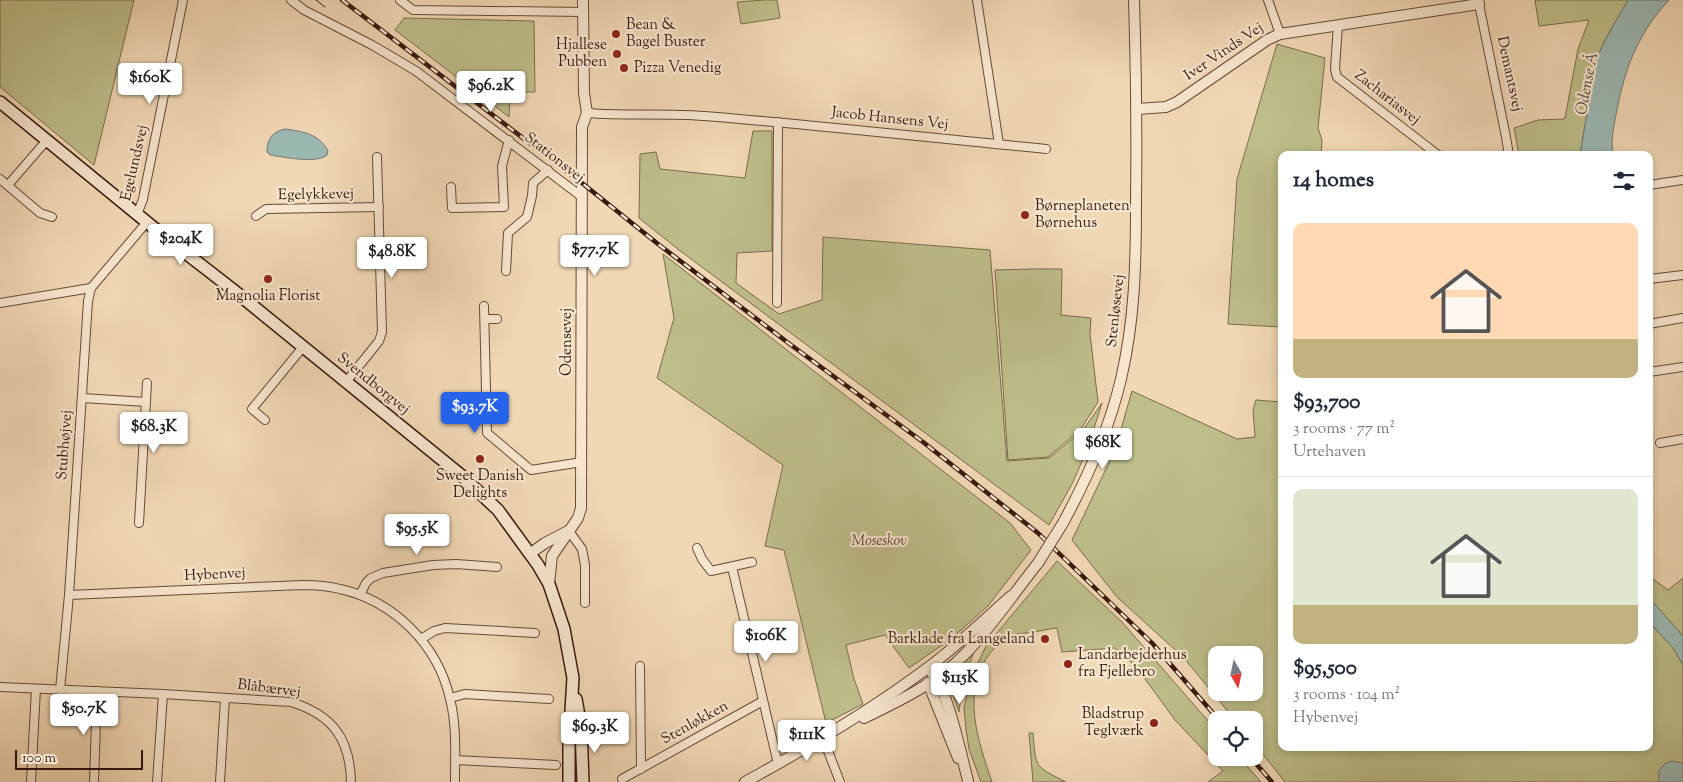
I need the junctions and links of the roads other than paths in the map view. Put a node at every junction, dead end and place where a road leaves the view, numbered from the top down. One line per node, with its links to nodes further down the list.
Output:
1 (183, 0): 33 (street, Egelundsvej)
2 (290, 0): 17 (street, Stationsvej)
3 (400, 0): 9 (street)
4 (583, 0): 9 (street, Odensevej)
5 (977, 0): 18 (street)
6 (1134, 0): 13 (street, Stenløsevej)
7 (1268, 0): 11 (street)
8 (1478, 2): 10 (street, Iver Vinds Vej); 21 (street, Demantsvej)
9 (584, 12): 14 (street, Odensevej)
10 (1338, 25): 11 (street, Iver Vinds Vej); 20 (street, Zachariasvej)
11 (1280, 34): 13 (street, Iver Vinds Vej)
12 (0, 102): 16 (main road, Svendborgvej)
13 (1137, 109): 70 (street, Stenløsevej, bridge)
14 (587, 113): 15 (street, Jacob Hansens Vej); 29 (street, Odensevej)
15 (778, 122): 18 (street, Jacob Hansens Vej); 39 (street)
16 (47, 140): 27 (street); 33 (main road, Svendborgvej)
17 (509, 140): 23 (street, Stationsvej); 28 (street, Stationsvej)
18 (999, 144): 19 (street, Jacob Hansens Vej)
19 (1046, 149)
20 (1433, 151)
21 (1508, 151)
22 (377, 157): 30 (street)
23 (548, 170): 29 (street, Stationsvej); 34 (street)
24 (0, 179): 27 (street)
25 (1683, 180): 26 (street)
26 (1653, 184)
27 (8, 185): 32 (street)
28 (451, 188)
29 (582, 197): 55 (street, Odensevej)
30 (379, 207): 31 (street, Egelykkevej); 48 (street)
31 (256, 216)
32 (52, 217)
33 (142, 218): 37 (street); 45 (main road, Svendborgvej)
34 (506, 272)
35 (1683, 275): 36 (street)
36 (1653, 279)
37 (91, 288): 38 (street); 50 (street, Stubhøjvej)
38 (0, 303)
39 (777, 303)
40 (484, 306): 42 (street)
41 (1683, 318): 44 (street)
42 (485, 319): 43 (street); 55 (street)
43 (497, 319)
44 (1653, 323)
45 (303, 347): 48 (main road, Svendborgvej); 52 (street)
46 (1683, 367): 47 (street)
47 (1653, 371)
48 (346, 382): 59 (main road, Svendborgvej)
49 (147, 383): 51 (street)
50 (82, 398): 51 (street); 64 (street, Stubhøjvej)
51 (146, 402): 56 (street)
52 (265, 420)
53 (1683, 439): 54 (street)
54 (1660, 443)
55 (582, 462): 57 (street, Odensevej)
56 (139, 523)
57 (569, 531): 59 (street); 63 (street, Odensevej); 66 (street)
58 (697, 548): 62 (street)
59 (531, 553): 63 (main road, Svendborgvej)
60 (752, 562): 62 (street)
61 (497, 567): 65 (street)
62 (732, 567): 80 (street)
63 (549, 584): 71 (main road, Svendborgvej)
64 (69, 595): 65 (street, Hybenvej); 74 (street, Stubhøjvej)
65 (360, 595): 68 (street, Hybenvej)
66 (585, 603)
67 (535, 633): 68 (street)
68 (421, 639): 78 (street, Hybenvej)
69 (640, 666): 86 (street, Stenløkken)
70 (930, 676): 81 (street); 88 (street)
71 (573, 678): 82 (main road, Svendborgvej); 97 (main road)
72 (0, 687): 73 (street, Blåbærvej)
73 (36, 689): 74 (street, Blåbærvej); 89 (street)
74 (60, 690): 75 (street, Blåbærvej)
75 (97, 691): 76 (street, Blåbærvej); 90 (street)
76 (163, 694): 77 (street, Blåbærvej); 91 (street)
77 (226, 698): 92 (street, Blåbærvej); 93 (street, Blåbærvej)
78 (450, 698): 79 (street); 83 (street, Hybenvej)
79 (549, 699)
80 (763, 701): 84 (street); 86 (street, Stenløkken)
81 (823, 738): 84 (street); 99 (street)
82 (569, 743): 95 (main road, Svendborgvej); 96 (main road)
83 (455, 760): 85 (street); 94 (street, Hybenvej)
84 (778, 764): 98 (street)
85 (556, 765)
86 (641, 769): 87 (street, Stenløkken)
87 (622, 780)
88 (968, 781)
89 (31, 782)
90 (94, 782)
91 (157, 782)
92 (220, 782)
93 (351, 782)
94 (455, 782)
95 (569, 782)
96 (575, 782)
97 (583, 782)
98 (745, 782)
99 (840, 782)

